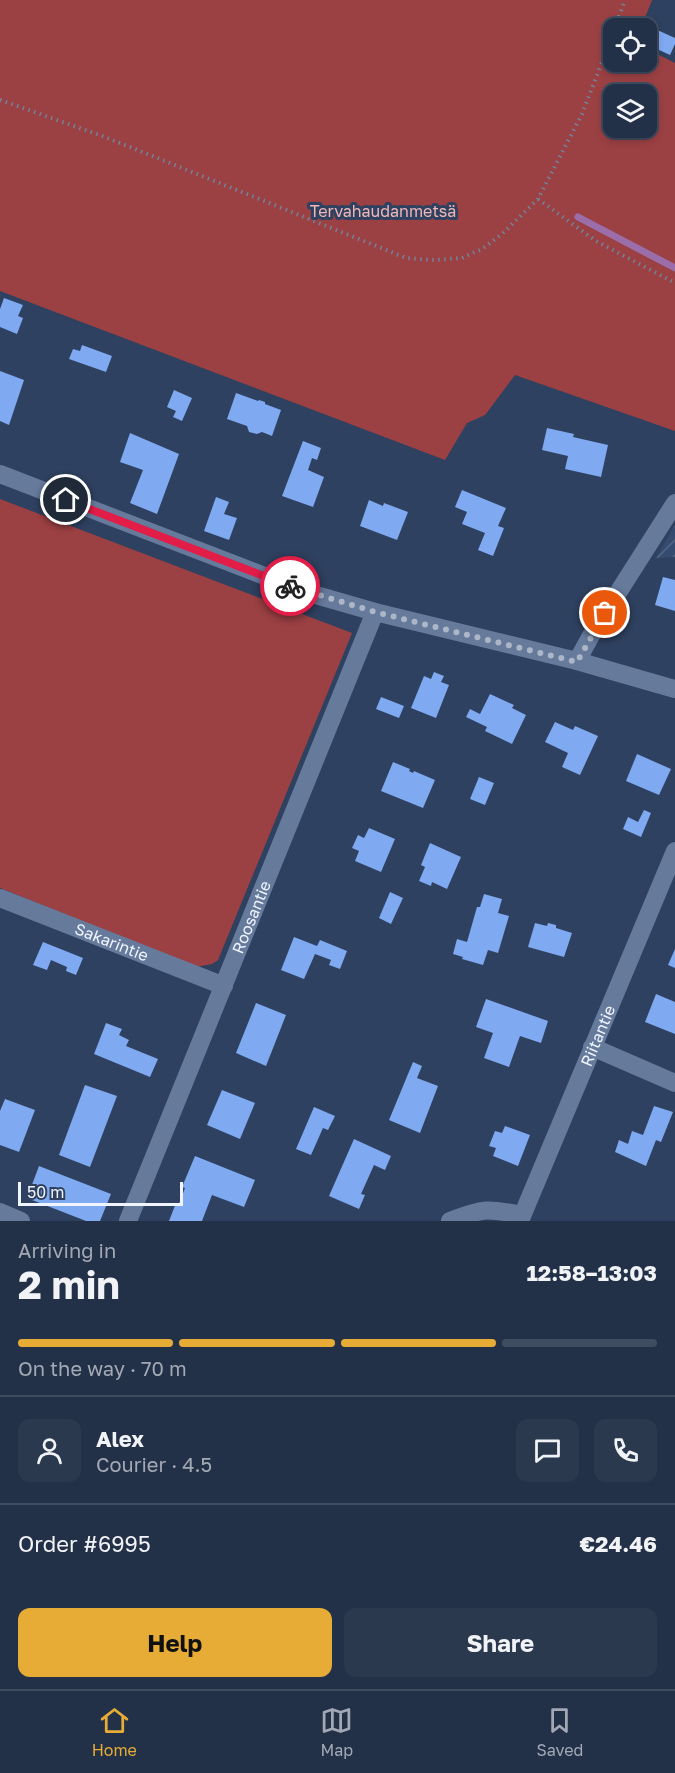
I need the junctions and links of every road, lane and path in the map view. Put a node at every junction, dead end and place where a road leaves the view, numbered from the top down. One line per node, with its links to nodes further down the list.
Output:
1 (625, 0): 2 (path)
2 (618, 18)
3 (603, 59): 5 (path)
4 (0, 100): 5 (path)
5 (538, 199): 6 (path)
6 (675, 283)
7 (0, 474): 9 (street)
8 (675, 503): 10 (street)
9 (375, 612): 10 (street); 14 (street, Roosantie)
10 (577, 662): 11 (street)
11 (675, 689)
12 (675, 851): 15 (street, Riitantie)
13 (0, 898): 14 (street, Sakarintie)
14 (224, 986): 20 (street, Roosantie)
15 (592, 1047): 16 (street); 18 (street, Riitantie)
16 (675, 1083)
17 (0, 1212): 19 (street)
18 (521, 1218): 21 (street)
19 (21, 1221)
20 (128, 1221)
21 (450, 1221)

